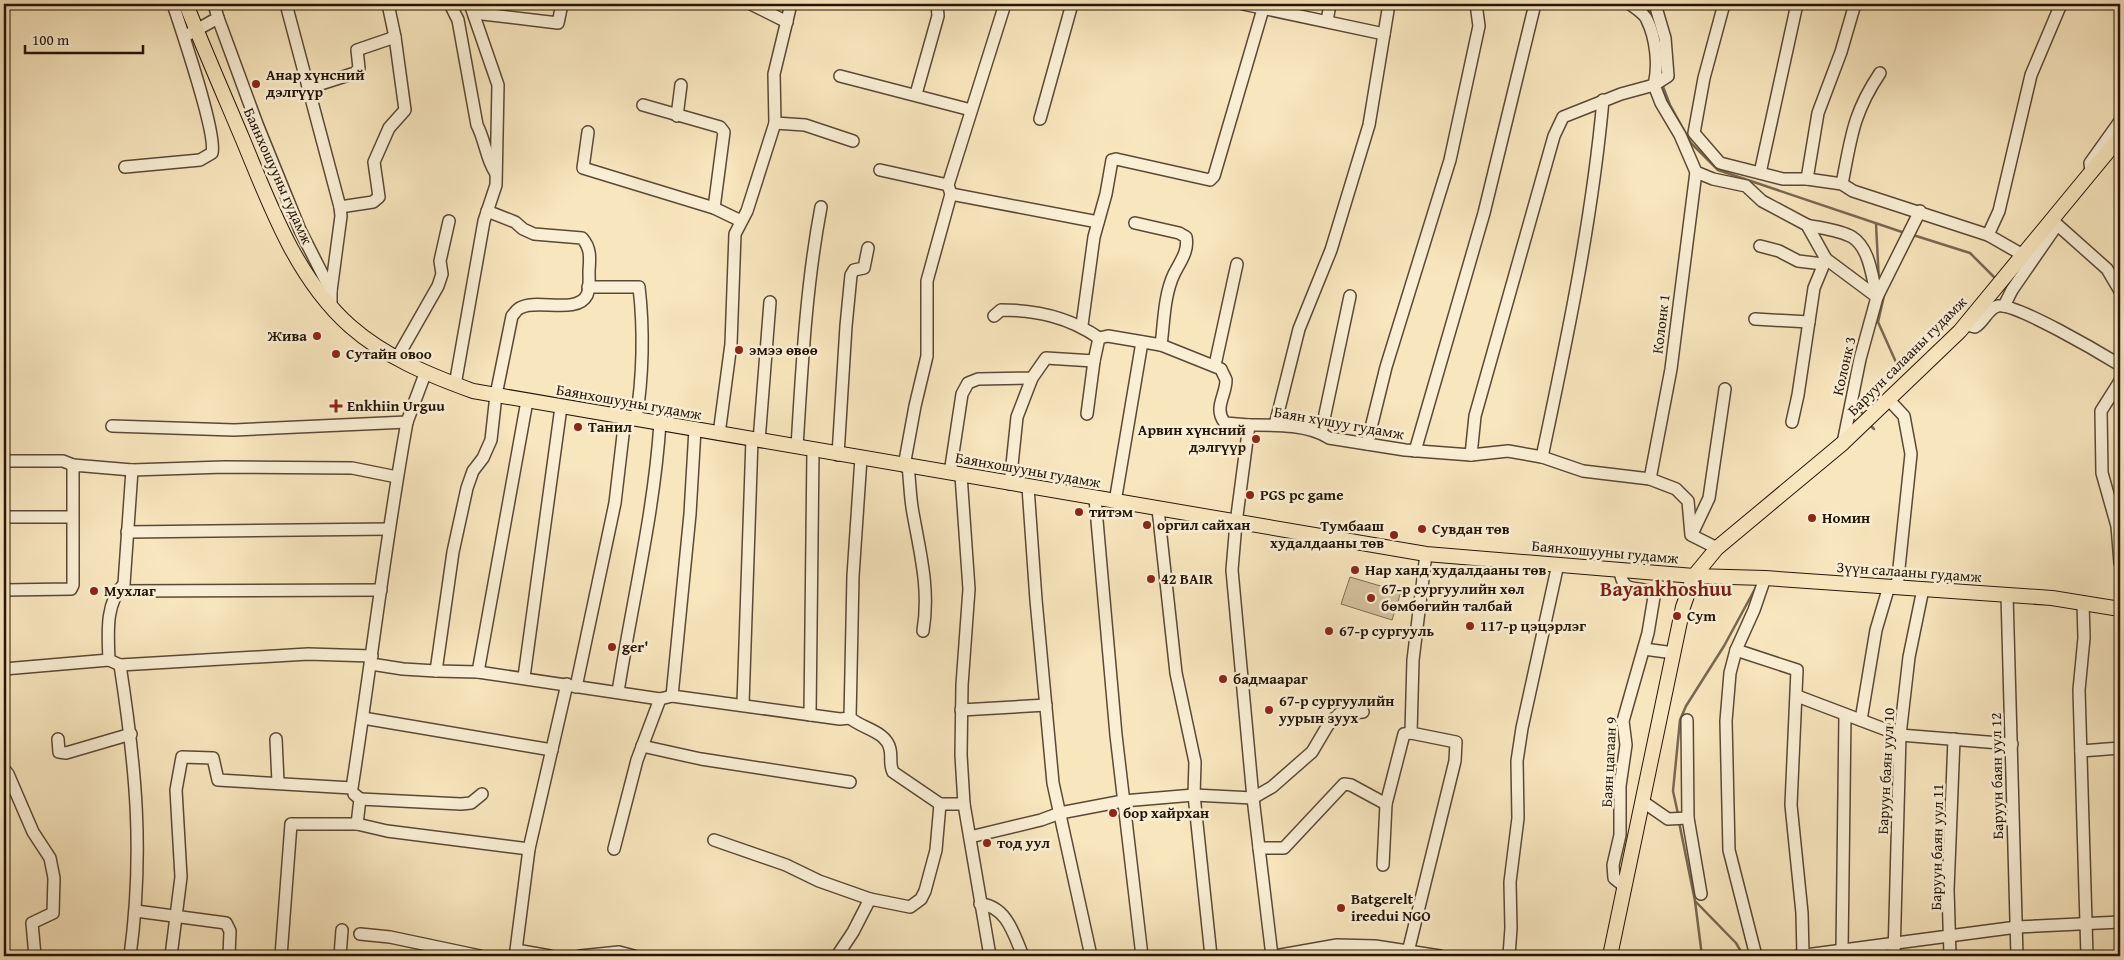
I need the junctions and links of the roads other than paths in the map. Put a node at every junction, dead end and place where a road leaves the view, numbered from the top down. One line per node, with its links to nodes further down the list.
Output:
1 (173, 4): 32 (street)
2 (186, 4): 30 (main road, Баянхошууны гудамж)
3 (214, 4): 27 (street)
4 (286, 4): 39 (street)
5 (388, 4): 33 (street)
6 (450, 4): 55 (street)
7 (562, 4): 25 (street)
8 (751, 4): 29 (street)
9 (791, 4): 29 (street)
10 (937, 4): 40 (street)
11 (1005, 4): 44 (street)
12 (1072, 4): 46 (street)
13 (1243, 4): 26 (street)
14 (1330, 4): 28 (street)
15 (1389, 4): 31 (street)
16 (1476, 4): 120 (street)
17 (1535, 4): 123 (street)
18 (1630, 4): 36 (street)
19 (1655, 4): 36 (street)
20 (1724, 4): 56 (street)
21 (1797, 4): 56 (street)
22 (1855, 4): 58 (street)
23 (2061, 4): 72 (street)
24 (1278, 7): 26 (street); 28 (street)
25 (472, 8): 55 (street)
26 (1264, 9): 68 (street)
27 (218, 18): 30 (street); 79 (street)
28 (1327, 21): 31 (street)
29 (786, 22): 48 (street)
30 (197, 31): 32 (street); 38 (main road, Баянхошууны гудамж)
31 (1384, 34): 113 (street)
32 (184, 36): 41 (street)
33 (395, 36): 39 (street); 62 (street)
34 (1880, 73): 59 (street)
35 (840, 76): 40 (street)
36 (1659, 82): 42 (street); 54 (street)
37 (681, 85): 45 (street)
38 (221, 87): 41 (street); 85 (main road, Баянхошууны гудамж)
39 (308, 88): 62 (street)
40 (916, 94): 44 (street)
41 (200, 95): 52 (street)
42 (1603, 100): 125 (street); 126 (street)
43 (643, 105): 45 (street)
44 (970, 110): 60 (street)
45 (677, 116): 63 (street)
46 (1040, 118)
47 (2120, 121): 57 (street)
48 (775, 123): 51 (street); 67 (street)
49 (588, 132): 63 (street)
50 (2120, 137): 57 (main road, Баруун салааны гудамж)
51 (853, 141)
52 (125, 167)
53 (880, 170): 60 (street)
54 (1696, 172): 71 (street); 134 (street, Колонк 1)
55 (496, 173): 64 (street)
56 (1760, 173): 58 (street)
57 (2091, 174): 70 (main road, Баруун салааны гудамж)
58 (1806, 179): 59 (street)
59 (1842, 184): 65 (street)
60 (949, 190): 68 (street); 130 (street)
61 (821, 206): 121 (street)
62 (340, 207): 79 (street)
63 (714, 208): 67 (street)
64 (487, 211): 78 (street); 101 (street)
65 (1920, 212): 72 (street); 82 (street, Колонк 3)
66 (449, 220): 94 (street)
67 (741, 221): 117 (street)
68 (1098, 222): 89 (street)
69 (1135, 223): 93 (street)
70 (2054, 223): 75 (main road, Баруун салааны гудамж); 80 (street); 84 (street)
71 (1807, 225): 76 (street); 82 (street)
72 (1988, 235): 75 (street)
73 (1760, 246): 76 (street)
74 (868, 248): 124 (street)
75 (2023, 255): 90 (main road, Баруун салааны гудамж)
76 (1825, 262): 82 (street); 88 (street)
77 (1237, 264): 96 (street)
78 (588, 287): 103 (street); 108 (street)
79 (331, 290): 85 (street)
80 (2120, 290)
81 (1350, 296): 116 (street)
82 (1877, 296): 119 (street, Колонк 3)
83 (770, 302): 118 (street)
84 (2004, 306): 90 (street); 97 (street)
85 (331, 307): 94 (main road, Баянхошууны гудамж)
86 (994, 316): 89 (street)
87 (1755, 319): 88 (street)
88 (1809, 322): 110 (street)
89 (1082, 325): 91 (street)
90 (1966, 325): 104 (main road, Баруун салааны гудамж)
91 (1099, 338): 92 (street); 95 (street)
92 (1142, 342): 93 (street); 138 (street)
93 (1161, 345): 96 (street)
94 (397, 358): 98 (main road, Баянхошууны гудамж)
95 (1094, 361): 99 (street); 107 (street)
96 (1215, 365): 112 (street, Баян хүшуу гудамж)
97 (2120, 365)
98 (425, 374): 101 (main road, Баянхошууны гудамж); 109 (street)
99 (1032, 378): 132 (street); 135 (street)
100 (2120, 381): 148 (street)
101 (455, 385): 103 (main road, Баянхошууны гудамж)
102 (1725, 389): 145 (street)
103 (496, 395): 105 (main road, Баянхошууны гудамж); 168 (street)
104 (1889, 400): 119 (main road, Баруун салааны гудамж); 153 (street)
105 (527, 401): 106 (main road, Баянхошууны гудамж); 169 (street)
106 (562, 407): 108 (main road, Баянхошууны гудамж); 170 (street)
107 (1087, 414)
108 (631, 418): 111 (main road, Баянхошууны гудамж); 171 (street)
109 (407, 422): 114 (street); 133 (street)
110 (1792, 422)
111 (660, 424): 115 (main road, Баянхошууны гудамж); 172 (street)
112 (1250, 425): 113 (street, Баян хүшуу гудамж); 142 (street)
113 (1275, 425): 116 (street, Баян хүшуу гудамж)
114 (112, 426)
115 (695, 430): 117 (main road, Баянхошууны гудамж); 173 (street)
116 (1321, 433): 120 (street, Баян хүшуу гудамж)
117 (719, 434): 118 (main road, Баянхошууны гудамж)
118 (755, 440): 121 (main road, Баянхошууны гудамж); 176 (street)
119 (1843, 443): 146 (main road, Баруун салааны гудамж)
120 (1367, 444): 123 (street, Баян хүшуу гудамж)
121 (797, 447): 122 (main road, Баянхошууны гудамж)
122 (813, 450): 124 (main road, Баянхошууны гудамж); 180 (street)
123 (1415, 451): 125 (street, Баян хүшуу гудамж)
124 (838, 455): 127 (main road, Баянхошууны гудамж)
125 (1471, 456): 126 (street, Баян хүшуу гудамж)
126 (1542, 457): 134 (street, Баян хүшуу гудамж)
127 (861, 458): 130 (main road, Баянхошууны гудамж); 183 (street)
128 (4, 461): 129 (street)
129 (73, 466): 131 (street); 141 (street)
130 (906, 466): 132 (main road, Баянхошууны гудамж); 161 (street)
131 (132, 470): 133 (street); 144 (street)
132 (955, 474): 135 (main road, Баянхошууны гудамж); 178 (street)
133 (397, 477): 143 (street)
134 (1650, 479): 145 (street, Баян хүшуу гудамж)
135 (1010, 484): 136 (main road, Баянхошууны гудамж)
136 (1028, 487): 137 (main road, Баянхошууны гудамж); 177 (street)
137 (1096, 498): 138 (main road, Баянхошууны гудамж); 205 (street)
138 (1115, 502): 139 (main road, Баянхошууны гудамж)
139 (1158, 509): 142 (main road, Баянхошууны гудамж); 202 (street)
140 (4, 517): 141 (street)
141 (72, 517): 155 (street)
142 (1236, 523): 147 (main road, Баянхошууны гудамж); 203 (street)
143 (389, 529): 144 (street); 156 (street)
144 (127, 532): 157 (street)
145 (1691, 536): 146 (street)
146 (1717, 548): 151 (main road, Баруун салааны гудамж)
147 (1426, 554): 149 (main road, Баянхошууны гудамж); 186 (street)
148 (2120, 563)
149 (1558, 564): 150 (main road, Баянхошууны гудамж); 254 (street)
150 (1620, 569): 151 (main road, Баянхошууны гудамж); 162 (street, Баян цагаан 9)
151 (1694, 576): 152 (main road, Зүүн салааны гудамж); 164 (main road, Баянхошууны гудамж)
152 (1765, 578): 153 (main road, Зүүн салааны гудамж); 163 (street)
153 (1893, 586): 154 (main road, Зүүн салааны гудамж); 185 (street)
154 (1923, 589): 158 (main road, Зүүн салааны гудамж); 188 (street, Баруун баян уул 10)
155 (4, 590)
156 (381, 590): 157 (street); 165 (street)
157 (118, 591): 166 (street)
158 (2007, 596): 159 (main road, Зүүн салааны гудамж); 192 (street, Баруун баян уул 12)
159 (2083, 602): 160 (main road, Зүүн салааны гудамж); 196 (street)
160 (2120, 605)
161 (924, 631)
162 (1644, 649): 164 (street); 219 (street, Баян цагаан 9)
163 (1736, 650): 174 (street); 256 (street)
164 (1674, 652): 206 (main road, Баянхошууны гудамж)
165 (372, 660): 166 (street); 168 (street); 182 (street)
166 (114, 662): 167 (street); 187 (street)
167 (4, 668)
168 (436, 671): 169 (street)
169 (478, 672): 170 (street)
170 (524, 678): 171 (street)
171 (572, 685): 172 (street); 195 (street)
172 (618, 692): 175 (street)
173 (672, 696): 175 (street); 176 (street)
174 (1796, 696): 181 (street); 257 (street)
175 (660, 699): 193 (street)
176 (743, 704): 180 (street)
177 (1046, 704): 178 (street); 210 (street)
178 (961, 710): 208 (street)
179 (1363, 712): 203 (street)
180 (810, 715): 183 (street)
181 (1845, 715): 185 (street); 232 (street)
182 (363, 718): 195 (street); 200 (street)
183 (850, 718): 207 (street)
184 (1687, 720): 211 (street)
185 (1861, 720): 188 (street)
186 (1411, 733): 209 (street); 234 (street)
187 (131, 734): 189 (street); 223 (street)
188 (1900, 735): 191 (street); 231 (street, Баруун баян уул 10)
189 (58, 739)
190 (276, 739): 198 (street)
191 (1954, 739): 192 (street); 230 (street, Баруун баян уул 11)
192 (2012, 744): 227 (street, Баруун баян уул 12)
193 (642, 746): 199 (street); 217 (street)
194 (2120, 748): 196 (street)
195 (552, 750): 216 (street)
196 (2080, 751): 226 (street)
197 (4, 770): 236 (street)
198 (278, 782): 200 (street); 224 (street)
199 (850, 782)
200 (352, 788): 204 (street)
201 (482, 794): 204 (street)
202 (1194, 795): 203 (street); 205 (street); 251 (street)
203 (1253, 798): 215 (street)
204 (360, 799): 212 (street)
205 (1123, 801): 210 (street); 250 (street)
206 (1642, 801): 211 (street); 219 (main road, Баянхошууны гудамж)
207 (940, 804): 208 (street); 221 (street)
208 (964, 804): 213 (street)
209 (1386, 804): 215 (street); 218 (street)
210 (1060, 813): 213 (street); 249 (street)
211 (1681, 819): 220 (street)
212 (357, 824): 216 (street); 240 (street)
213 (970, 837): 222 (street)
214 (714, 840): 221 (street)
215 (1259, 848): 252 (street)
216 (529, 849): 233 (street)
217 (614, 849)
218 (1383, 864)
219 (1625, 887): 255 (main road, Баянхошууны гудамж)
220 (1701, 894)
221 (870, 898): 246 (street)
222 (980, 904): 247 (street); 248 (street)
223 (136, 911): 224 (street); 237 (street)
224 (175, 916): 238 (street); 239 (street)
225 (2120, 922): 226 (street)
226 (2087, 924): 227 (street); 261 (street)
227 (2017, 927): 230 (street); 260 (street, Баруун баян уул 12)
228 (342, 930): 241 (street)
229 (360, 934): 242 (street)
230 (1951, 937): 231 (street); 259 (street, Баруун баян уул 11)
231 (1895, 943): 232 (street); 258 (street, Баруун баян уул 10)
232 (1842, 950): 235 (street)
233 (516, 953): 243 (street)
234 (1408, 954): 252 (street); 253 (street)
235 (1830, 954): 257 (street)
236 (35, 956)
237 (130, 956)
238 (172, 956)
239 (229, 956)
240 (281, 956)
241 (340, 956)
242 (480, 956)
243 (550, 956)
244 (580, 956): 245 (street)
245 (634, 956)
246 (837, 956)
247 (990, 956)
248 (1023, 956)
249 (1092, 956)
250 (1142, 956)
251 (1211, 956)
252 (1273, 956)
253 (1440, 956)
254 (1509, 956)
255 (1610, 956)
256 (1756, 956)
257 (1800, 956)
258 (1894, 956)
259 (1950, 956)
260 (2017, 956)
261 (2087, 956)

